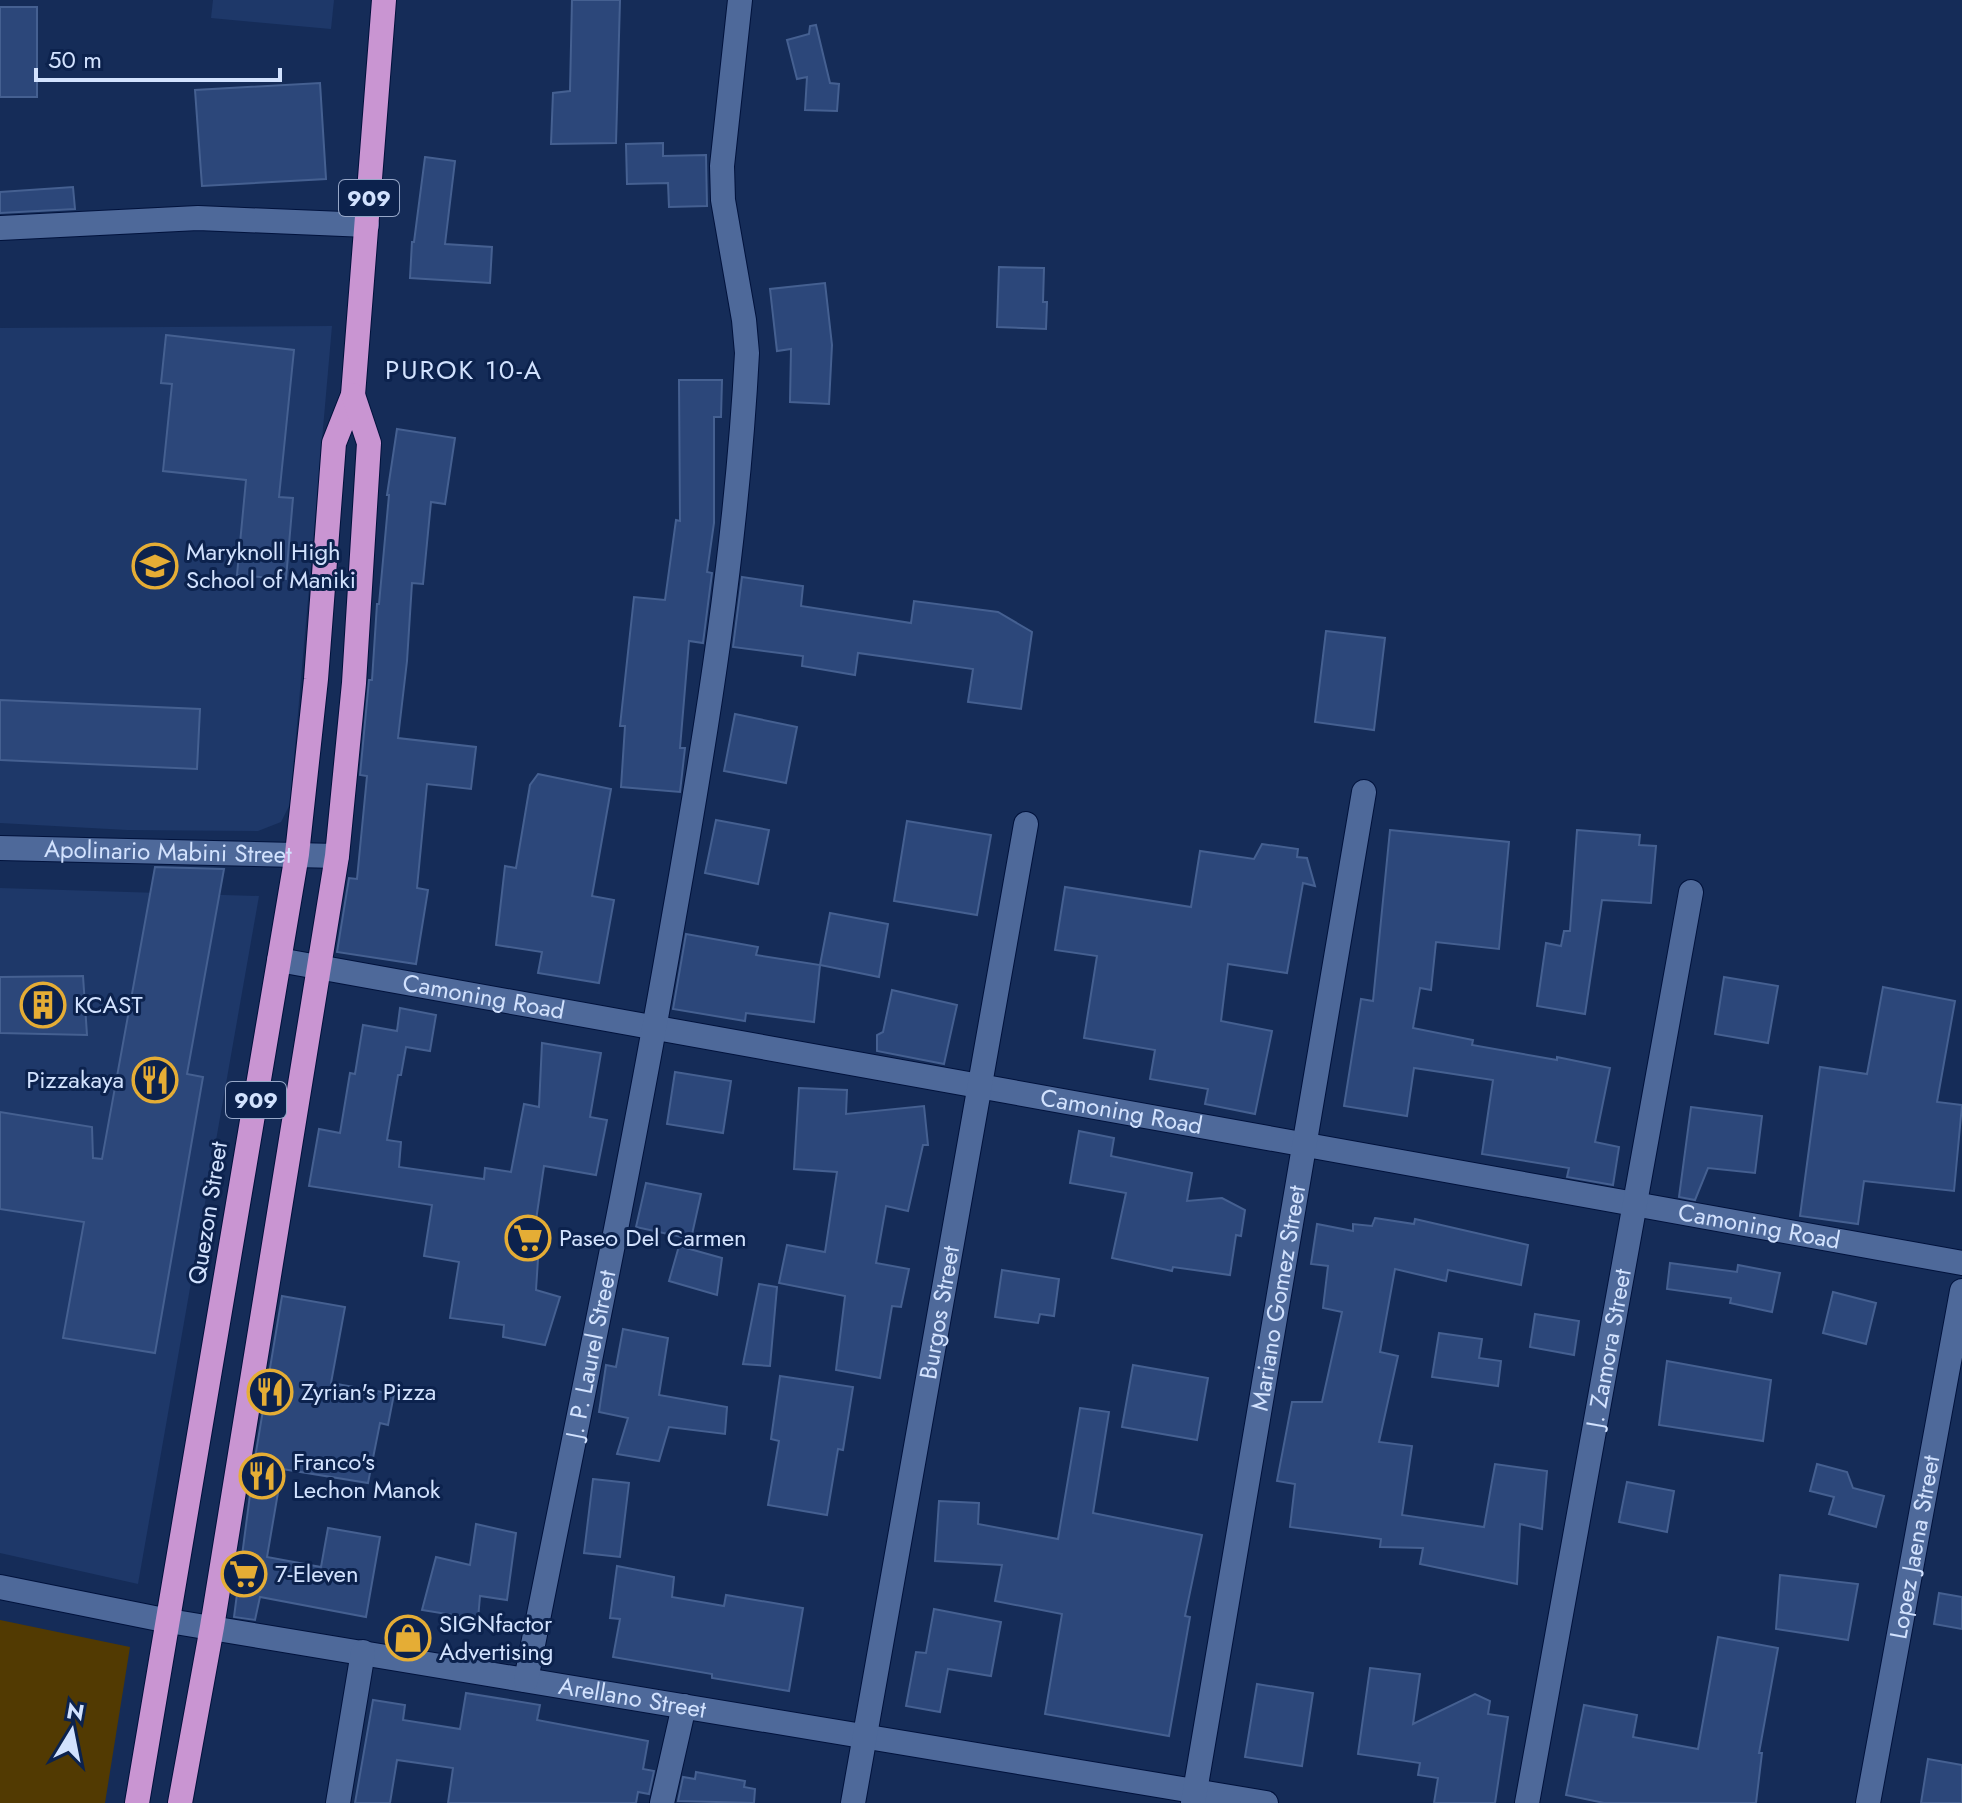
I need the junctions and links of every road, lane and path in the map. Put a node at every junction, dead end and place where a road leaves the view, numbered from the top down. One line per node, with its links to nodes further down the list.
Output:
1 (384, 0): 3 (highway, Quezon Street / 909)
2 (740, 0): 14 (street, J. P. Laurel Street)
3 (367, 225): 4 (street); 5 (highway, Quezon Street / 909)
4 (0, 228)
5 (353, 395): 9 (highway, Quezon Street / 909); 10 (highway, Quezon Street / 909)
6 (1364, 792): 16 (street, Mariano Gomez Street)
7 (1026, 824): 15 (street, Burgos Street)
8 (0, 848): 9 (street, Apolinario Mabini Street)
9 (297, 854): 10 (street, Apolinario Mabini Street); 12 (highway, Quezon Street / 909)
10 (337, 856): 13 (highway, Quezon Street / 909)
11 (1691, 892): 17 (street, J. Zamora Street)
12 (279, 960): 13 (street, Camoning Road); 21 (highway, Quezon Street / 909)
13 (319, 967): 14 (street, Camoning Road); 22 (highway, Quezon Street / 909)
14 (655, 1028): 15 (street, Camoning Road); 24 (street, J. P. Laurel Street)
15 (980, 1088): 16 (street, Camoning Road); 26 (street, Burgos Street)
16 (1303, 1146): 17 (street, Camoning Road); 27 (street, Mariano Gomez Street)
17 (1634, 1205): 18 (street, Camoning Road); 34 (street, J. Zamora Street)
18 (1962, 1263)
19 (1962, 1291): 35 (street, Lopez Jaena Street)
20 (0, 1587): 21 (street, Arellano Street)
21 (169, 1621): 22 (street, Arellano Street); 28 (highway, Quezon Street / 909)
22 (212, 1627): 23 (street, Arellano Street); 29 (highway, Quezon Street / 909)
23 (363, 1652): 24 (street, Arellano Street); 30 (street)
24 (526, 1680): 25 (street, Arellano Street)
25 (684, 1706): 26 (street, Arellano Street); 31 (street)
26 (865, 1736): 27 (street, Arellano Street); 32 (street, Burgos Street)
27 (1194, 1797): 33 (street, Arellano Street)
28 (137, 1803)
29 (180, 1803)
30 (338, 1803)
31 (662, 1803)
32 (853, 1803)
33 (1266, 1803)
34 (1527, 1803)
35 (1868, 1803)

